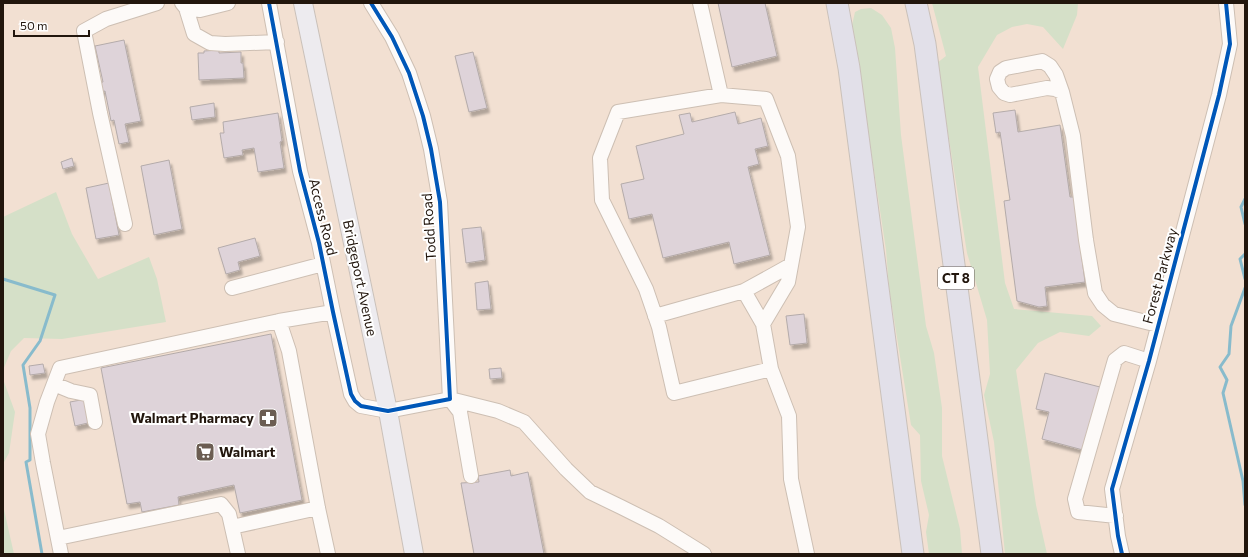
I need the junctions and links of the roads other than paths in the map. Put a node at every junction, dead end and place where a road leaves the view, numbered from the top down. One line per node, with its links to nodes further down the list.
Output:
1 (157, 3): 14 (street)
2 (228, 3): 10 (street)
3 (269, 3): 11 (street, Access Road)
4 (303, 3): 28 (main road, Bridgeport Avenue)
5 (371, 3): 27 (street, Todd Road)
6 (700, 3): 13 (street)
7 (837, 3): 41 (highway)
8 (916, 3): 42 (highway, CT 8)
9 (1226, 3): 23 (street, Forest Parkway)
10 (184, 5): 11 (street)
11 (277, 42): 15 (street, Access Road)
12 (1062, 92): 23 (street)
13 (721, 95): 16 (street); 20 (street)
14 (125, 224)
15 (323, 264): 17 (street); 19 (street, Access Road)
16 (791, 265): 18 (street); 22 (street)
17 (232, 288)
18 (744, 292): 20 (street); 22 (street)
19 (332, 312): 21 (street); 28 (street, Access Road)
20 (655, 316): 25 (street)
21 (278, 321): 26 (street); 31 (street)
22 (763, 324): 25 (street)
23 (1158, 325): 24 (street, Forest Parkway)
24 (1149, 361): 32 (street, Forest Parkway); 32 (street)
25 (771, 369): 40 (street)
26 (54, 384): 29 (street); 34 (street)
27 (450, 399): 28 (street); 30 (street); 39 (street)
28 (388, 411): 38 (main road, Bridgeport Avenue)
29 (95, 422)
30 (471, 476)
31 (318, 508): 33 (street); 37 (street)
32 (1116, 516): 43 (street, Forest Parkway)
33 (232, 527): 34 (street); 36 (street)
34 (58, 538): 35 (street)
35 (61, 554)
36 (238, 554)
37 (328, 554)
38 (414, 554)
39 (704, 554)
40 (807, 554)
41 (913, 554)
42 (992, 554)
43 (1122, 554)

